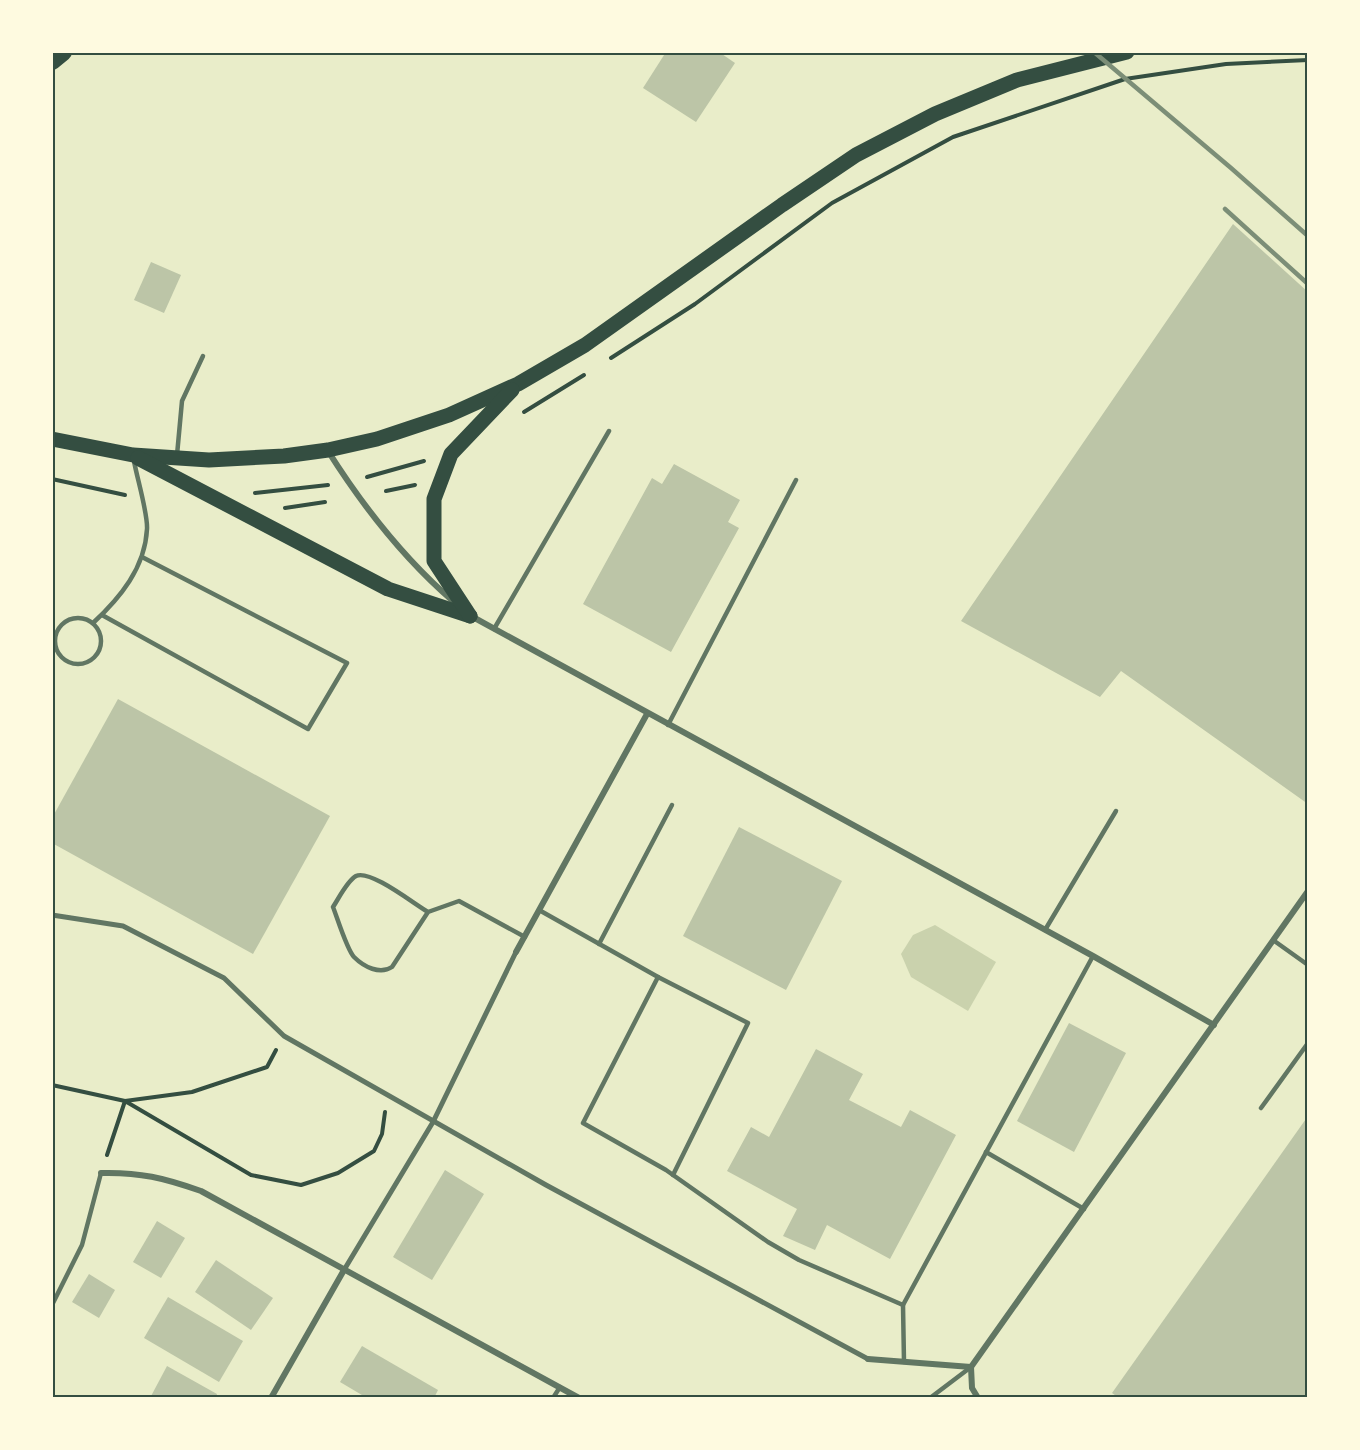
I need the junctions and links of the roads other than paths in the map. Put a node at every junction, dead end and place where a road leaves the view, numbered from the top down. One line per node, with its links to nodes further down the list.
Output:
1 (63, 52): 3 (highway)
2 (1127, 52): 5 (main road)
3 (52, 61)
4 (203, 356): 10 (lane)
5 (518, 384): 8 (main road); 14 (main road)
6 (609, 431): 16 (lane)
7 (56, 443): 9 (main road)
8 (328, 450): 10 (main road); 14 (street)
9 (133, 455): 10 (main road); 12 (lane); 14 (main road)
10 (177, 458)
11 (796, 480): 18 (lane)
12 (142, 557): 13 (lane); 13 (lane)
13 (102, 615): 15 (lane)
14 (470, 616): 16 (street)
15 (93, 623): 15 (lane)
16 (494, 629): 17 (street)
17 (647, 714): 18 (street); 22 (street)
18 (668, 725): 25 (street)
19 (672, 805): 28 (lane)
20 (1116, 811): 25 (lane)
21 (1308, 891): 27 (street)
22 (539, 910): 26 (street); 28 (lane)
23 (428, 912): 23 (lane); 26 (lane)
24 (52, 915): 36 (street)
25 (1045, 930): 30 (street)
26 (525, 937): 29 (street)
27 (1273, 940): 31 (lane); 33 (street)
28 (599, 944): 32 (lane)
29 (516, 952): 36 (street)
30 (1093, 956): 33 (street); 37 (lane)
31 (1308, 965)
32 (658, 977): 39 (lane); 39 (lane)
33 (1214, 1025): 40 (street)
34 (1308, 1042): 35 (lane)
35 (1261, 1108)
36 (433, 1122): 41 (street); 44 (street)
37 (986, 1152): 40 (lane); 43 (lane)
38 (100, 1173): 41 (street); 42 (lane)
39 (673, 1175): 43 (lane)
40 (1084, 1209): 46 (street)
41 (344, 1270): 47 (street); 48 (street)
42 (52, 1305)
43 (903, 1305): 45 (lane)
44 (868, 1359): 45 (street)
45 (904, 1362): 46 (street)
46 (971, 1367): 51 (lane); 52 (street)
47 (560, 1387): 49 (lane); 50 (street)
48 (271, 1398)
49 (553, 1398)
50 (579, 1398)
51 (930, 1398)
52 (978, 1398)

